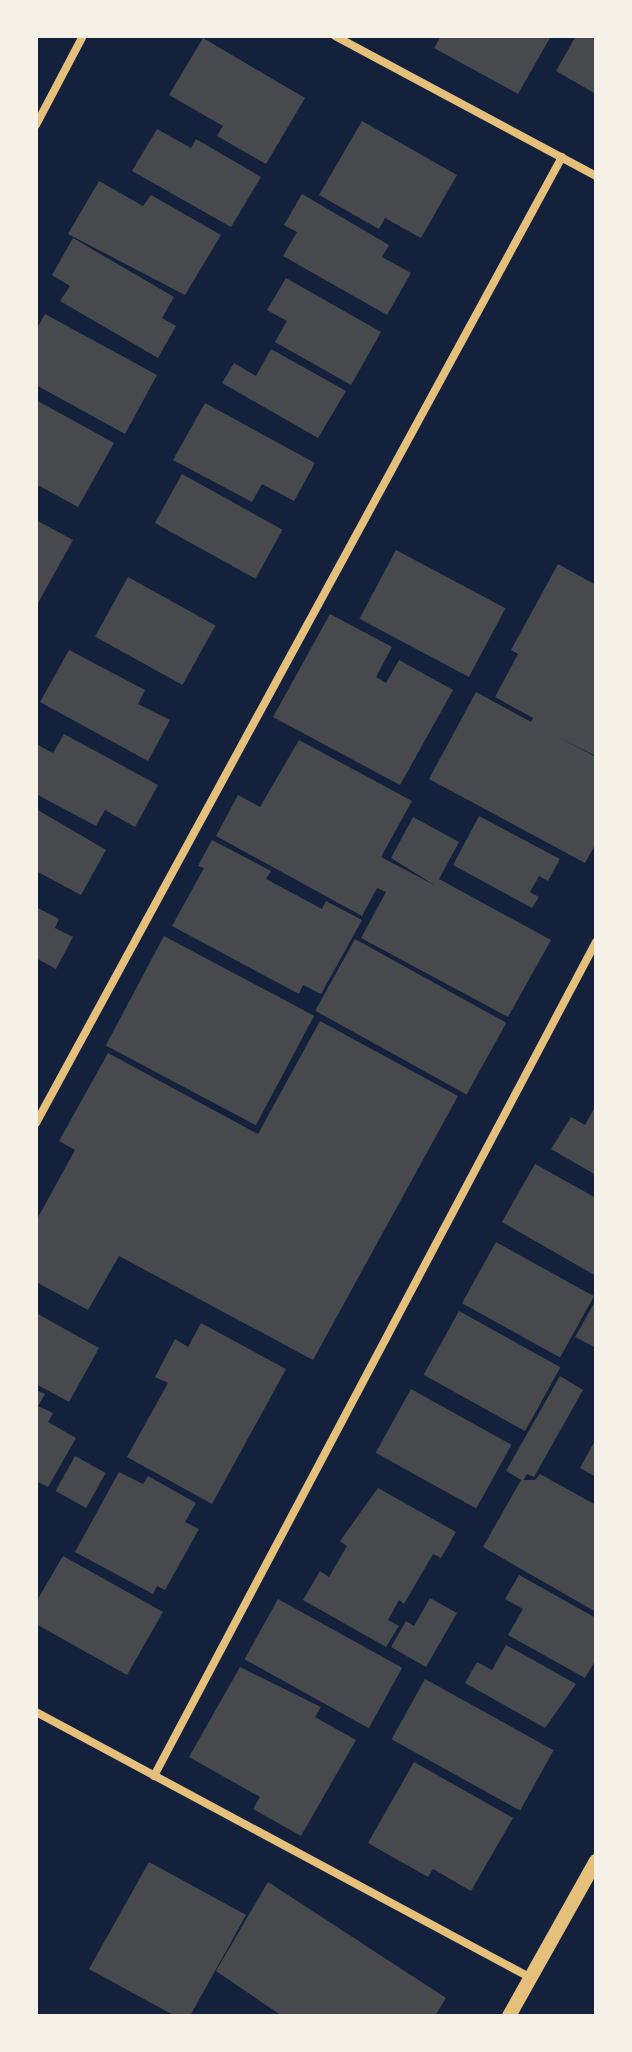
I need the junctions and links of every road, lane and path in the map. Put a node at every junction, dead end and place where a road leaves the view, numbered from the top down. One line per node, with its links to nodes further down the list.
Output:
1 (83, 36): 3 (street)
2 (335, 36): 4 (street)
3 (36, 125)
4 (562, 157): 5 (street); 7 (street)
5 (596, 176)
6 (596, 942): 9 (street)
7 (36, 1123)
8 (36, 1712): 9 (street)
9 (154, 1776): 11 (street)
10 (596, 1861): 11 (street)
11 (531, 1978): 12 (street)
12 (509, 2016)

